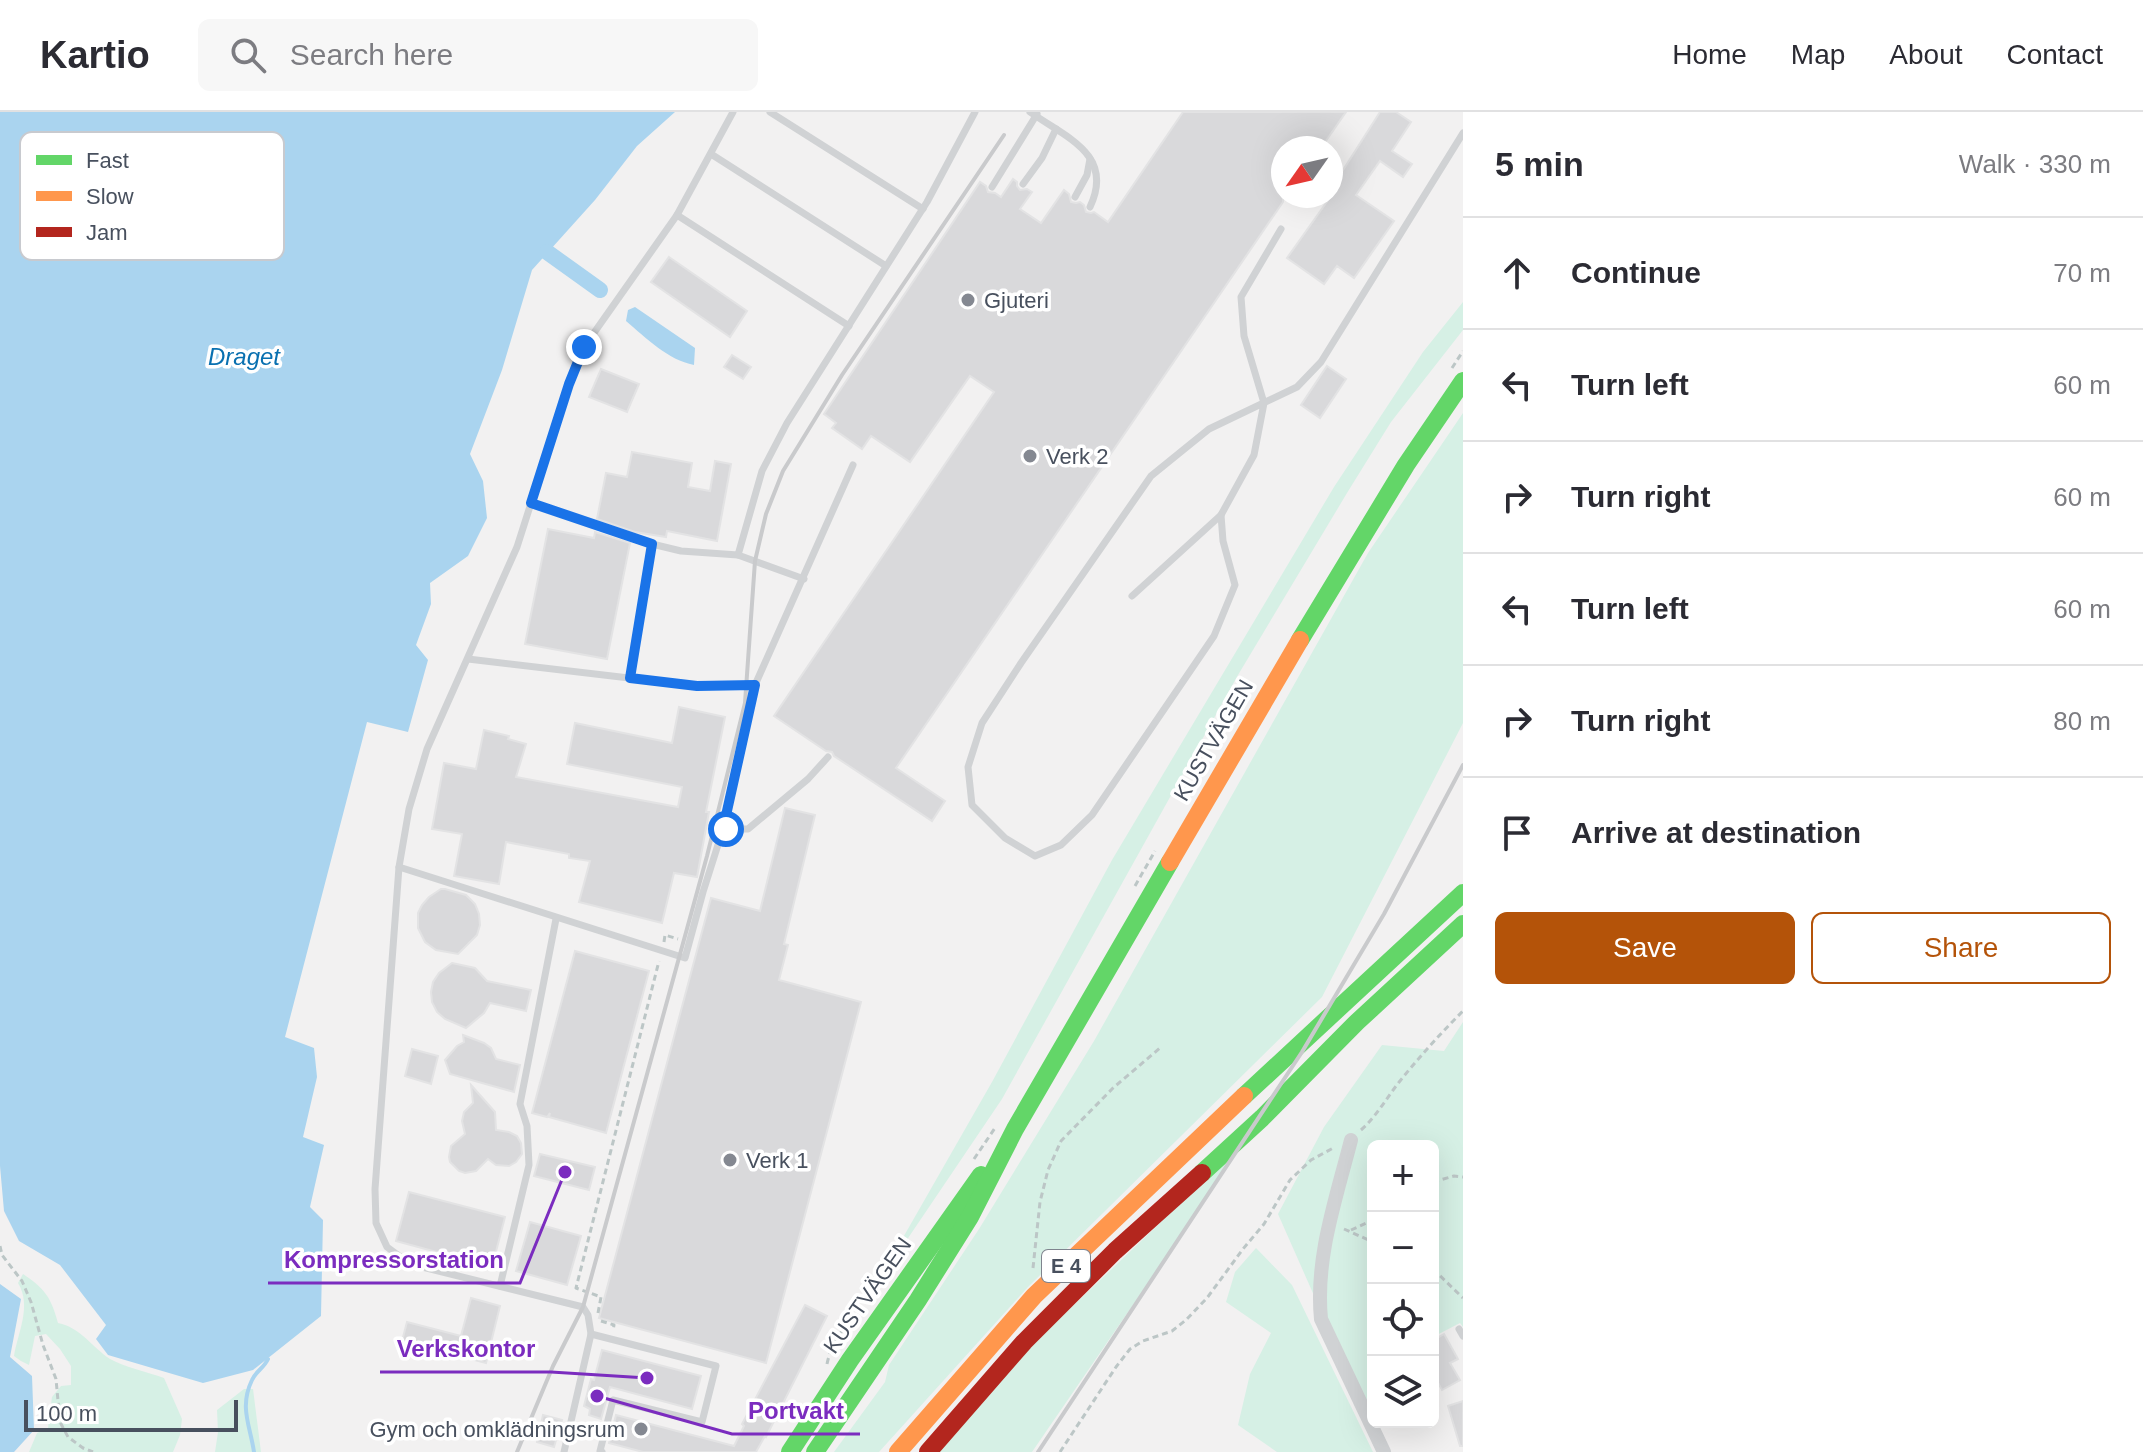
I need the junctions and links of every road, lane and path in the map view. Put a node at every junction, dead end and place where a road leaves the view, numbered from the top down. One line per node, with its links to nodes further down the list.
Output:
1 (733, 112): 7 (lane)
2 (770, 112): 13 (lane)
3 (975, 112): 13 (lane)
4 (1034, 113): 5 (lane); 10 (lane)
5 (1056, 129): 8 (lane); 9 (lane)
6 (1463, 133): 20 (lane)
7 (711, 154): 14 (lane); 16 (lane)
8 (1090, 157): 11 (lane); 12 (lane)
9 (1023, 184)
10 (992, 187)
11 (1075, 197)
12 (1090, 207)
13 (923, 209): 16 (lane)
14 (677, 215): 17 (lane); 22 (lane)
15 (1281, 229): 20 (lane)
16 (886, 266): 17 (lane)
17 (849, 326): 25 (lane)
18 (1463, 351): 19 (path)
19 (1455, 378): 43 (main road, KUSTVÄGEN)
20 (1264, 403): 23 (lane); 23 (lane)
21 (853, 465): 26 (lane)
22 (531, 503): 24 (lane); 28 (lane)
23 (1221, 515): 27 (lane)
24 (652, 544): 25 (lane); 29 (lane)
25 (738, 555): 26 (lane)
26 (804, 579): 30 (lane)
27 (1132, 596)
28 (468, 659): 29 (lane); 34 (lane)
29 (630, 678): 30 (lane)
30 (755, 685): 32 (lane)
31 (828, 757): 32 (lane)
32 (723, 829): 39 (lane)
33 (1160, 842): 36 (path)
34 (399, 867): 37 (lane); 55 (lane)
35 (1463, 893): 66 (main road, E 4)
36 (1130, 895)
37 (556, 919): 40 (lane); 55 (lane)
38 (1463, 924): 67 (main road, E 4)
39 (690, 942): 40 (lane); 40 (path)
40 (661, 951): 59 (path)
41 (1463, 1011): 44 (path)
42 (1160, 1048): 54 (path)
43 (1009, 1123): 45 (path); 64 (main road, KUSTVÄGEN); 65 (main road, KUSTVÄGEN)
44 (1351, 1140): 48 (street); 68 (path)
45 (968, 1168)
46 (1463, 1177): 47 (path)
47 (1439, 1180)
48 (1330, 1223): 50 (path); 69 (street)
49 (1367, 1223): 50 (path)
50 (1349, 1231): 51 (path)
51 (1367, 1239)
52 (0, 1246): 61 (path)
53 (1439, 1275): 56 (path)
54 (1032, 1276)
55 (500, 1286): 58 (lane)
56 (1463, 1298)
57 (871, 1306): 60 (path)
58 (591, 1334): 59 (lane); 62 (lane)
59 (611, 1339): 63 (lane)
60 (827, 1366)
61 (93, 1452)
62 (564, 1452)
63 (602, 1452)
64 (790, 1452)
65 (815, 1452)
66 (898, 1452)
67 (928, 1452)
68 (1060, 1452)
69 (1384, 1452)

